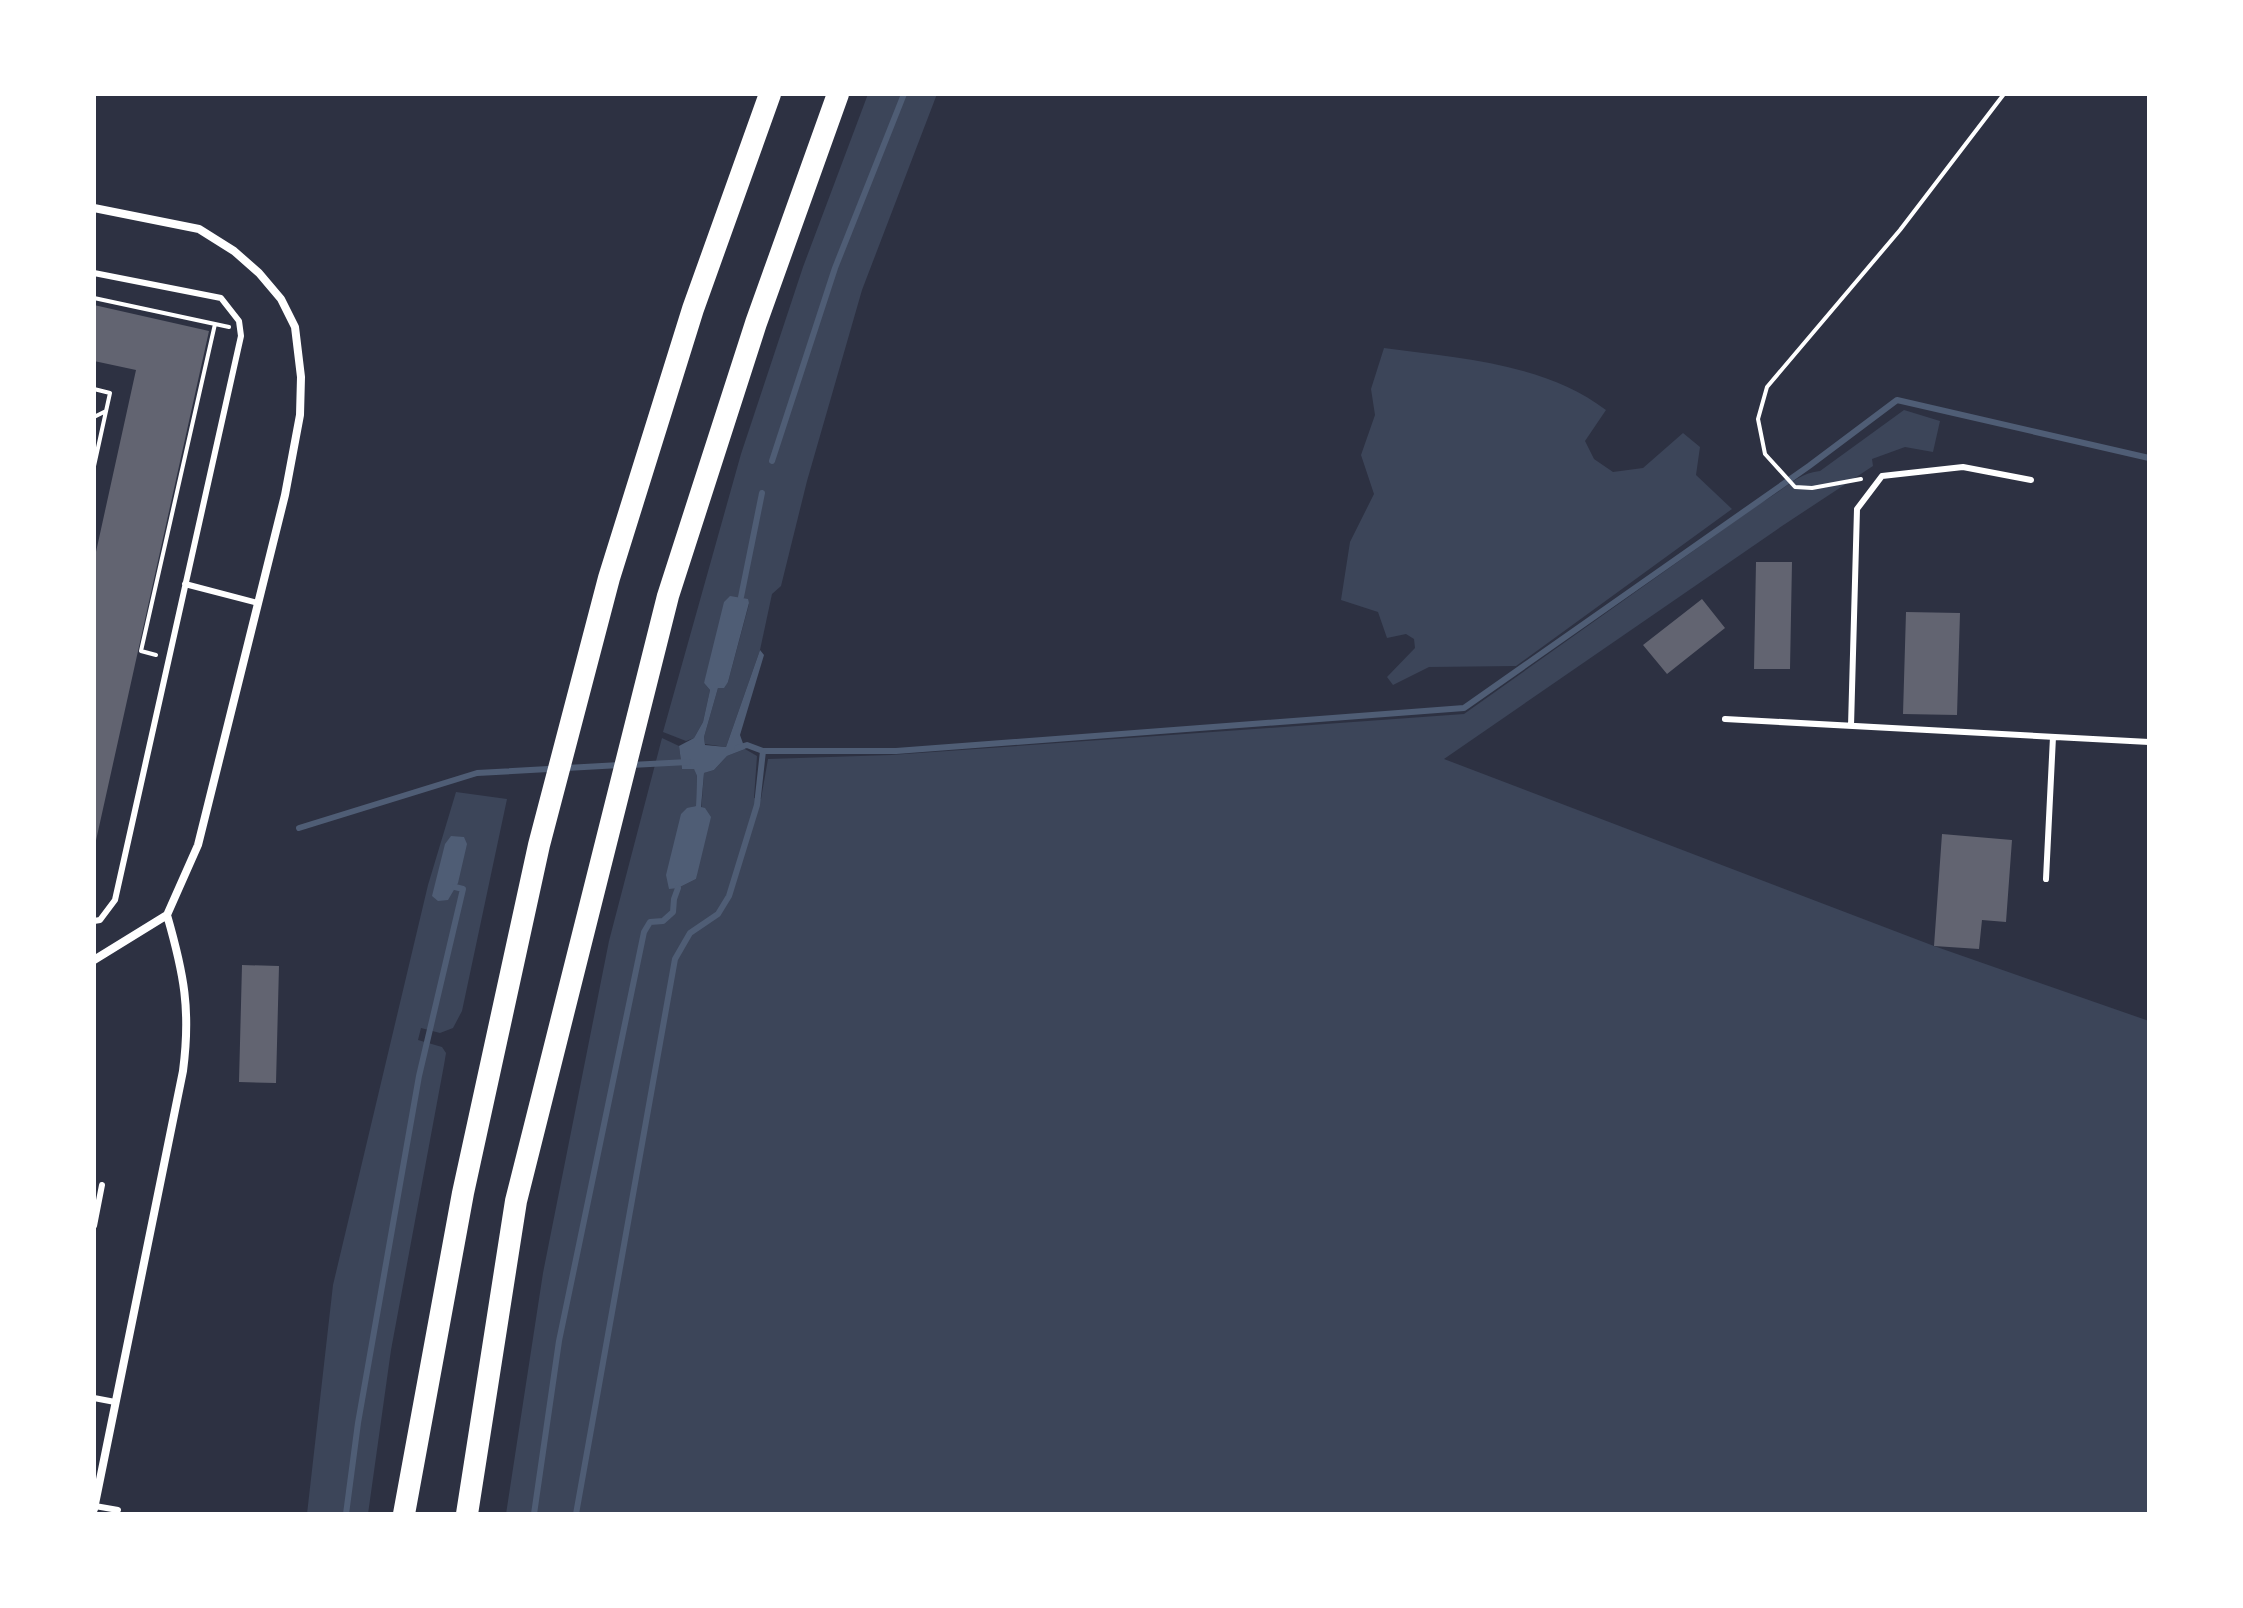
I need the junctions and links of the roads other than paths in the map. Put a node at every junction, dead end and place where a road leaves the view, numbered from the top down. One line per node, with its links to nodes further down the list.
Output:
1 (770, 94): 22 (highway)
2 (838, 94): 23 (highway)
3 (94, 208): 7 (street)
4 (94, 273): 6 (lane)
5 (2031, 480): 9 (lane)
6 (185, 584): 7 (lane); 14 (lane)
7 (258, 603): 13 (street)
8 (1725, 719): 9 (lane)
9 (1851, 726): 10 (lane)
10 (2053, 737): 11 (lane); 12 (lane)
11 (2149, 742)
12 (2046, 879)
13 (167, 915): 15 (street); 19 (street)
14 (94, 921)
15 (94, 960)
16 (102, 1185): 17 (lane)
17 (94, 1226)
18 (94, 1398): 19 (lane)
19 (115, 1402): 20 (street)
20 (94, 1508): 21 (lane)
21 (118, 1510)
22 (404, 1514)
23 (467, 1514)

